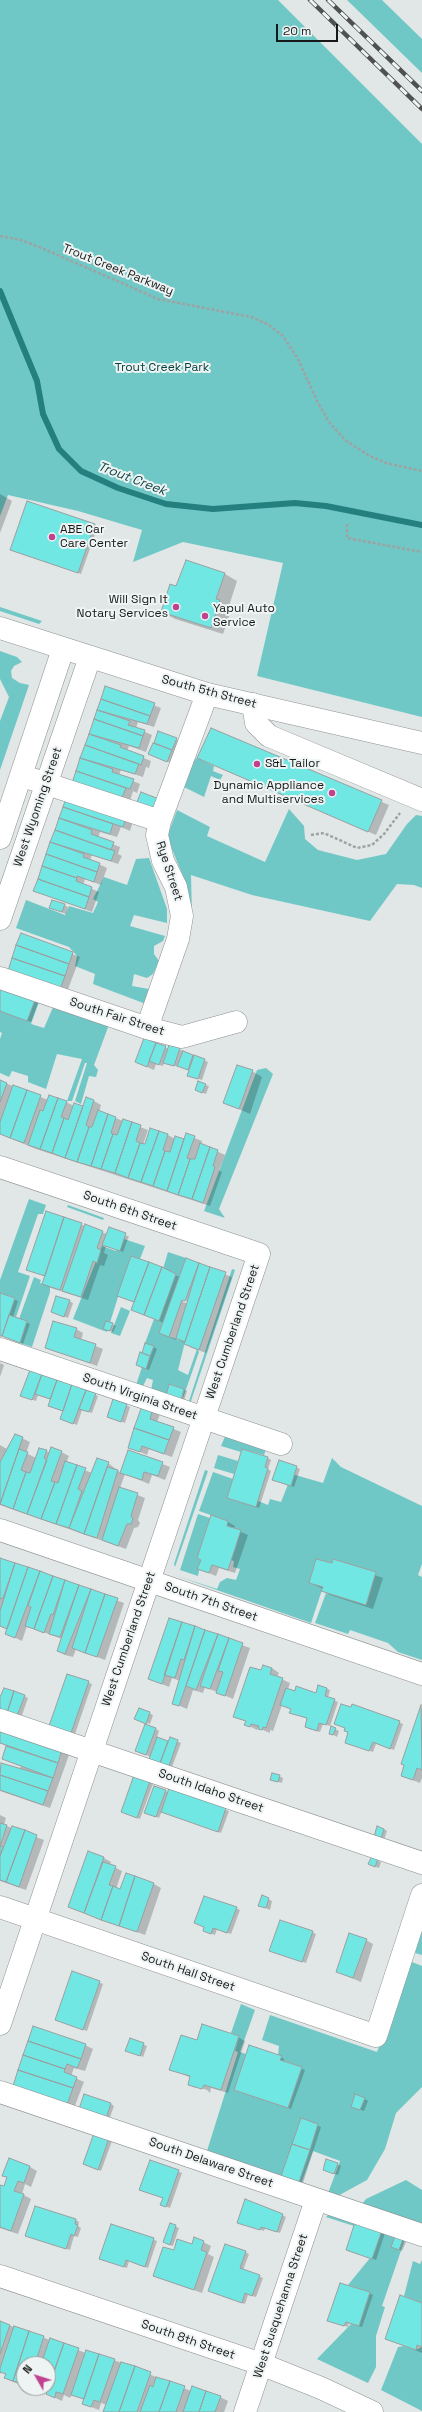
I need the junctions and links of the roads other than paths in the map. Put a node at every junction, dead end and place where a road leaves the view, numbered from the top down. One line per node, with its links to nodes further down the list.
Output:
1 (0, 628): 2 (street, South 5th Street)
2 (63, 649): 3 (street, South 5th Street); 6 (street)
3 (90, 657): 4 (street, South 5th Street); 7 (street, West Wyoming Street)
4 (207, 694): 5 (street, South 5th Street); 12 (street, Rye Street)
5 (253, 704): 8 (street, South 5th Street); 11 (street)
6 (42, 713): 7 (street); 9 (street)
7 (67, 723): 10 (street, West Wyoming Street)
8 (422, 743)
9 (21, 775): 10 (street); 13 (street)
10 (46, 784): 12 (street); 14 (street, West Wyoming Street)
11 (416, 798)
12 (160, 821): 17 (street, Rye Street)
13 (0, 838)
14 (0, 919)
15 (0, 978): 17 (street, South Fair Street)
16 (236, 1022): 17 (street, South Fair Street)
17 (147, 1028)
18 (0, 1167): 19 (street, South 6th Street)
19 (259, 1254): 21 (street, West Cumberland Street)
20 (0, 1349): 21 (street, South Virginia Street)
21 (204, 1418): 22 (street, South Virginia Street); 24 (street, West Cumberland Street)
22 (281, 1444)
23 (0, 1530): 24 (street, South 7th Street)
24 (149, 1581): 25 (street, South 7th Street); 27 (street, West Cumberland Street)
25 (422, 1674)
26 (0, 1720): 27 (street, South Idaho Street)
27 (92, 1751): 28 (street, South Idaho Street); 31 (street, West Cumberland Street)
28 (422, 1863)
29 (422, 1895): 31 (street, South Hall Street)
30 (0, 1907): 31 (street, South Hall Street)
31 (35, 1920): 32 (street, West Cumberland Street)
32 (0, 2024)
33 (0, 2092): 34 (street, South Delaware Street)
34 (316, 2200): 35 (street, South Delaware Street); 37 (street, West Susquehanna Street)
35 (422, 2235)
36 (0, 2276): 37 (street, South 8th Street)
37 (261, 2364): 38 (street, West Susquehanna Street); 39 (street, South 8th Street)
38 (245, 2412)
39 (372, 2412)

